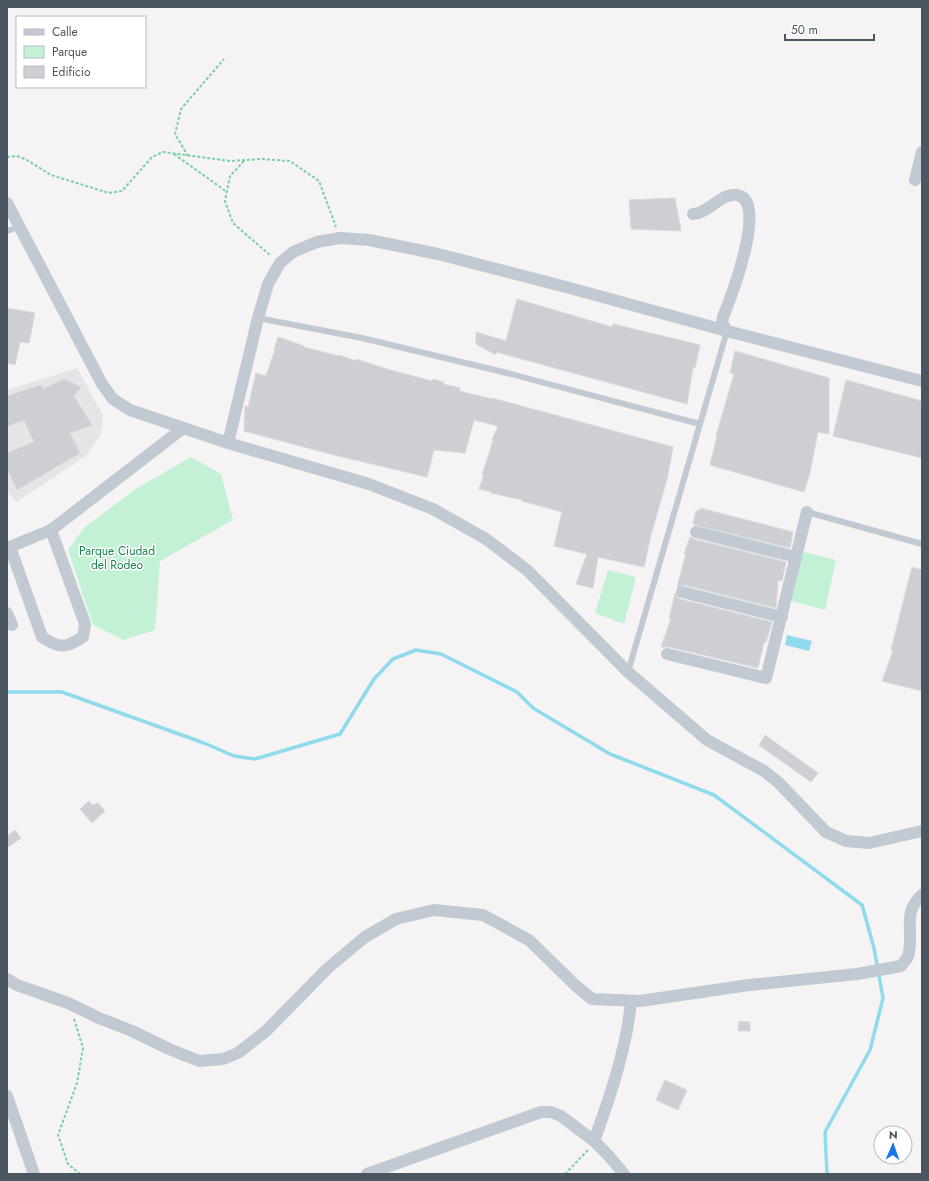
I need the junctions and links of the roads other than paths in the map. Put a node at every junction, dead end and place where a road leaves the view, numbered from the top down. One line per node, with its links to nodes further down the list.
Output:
1 (922, 152): 2 (street)
2 (915, 180)
3 (7, 203): 5 (street)
4 (693, 214): 8 (street)
5 (19, 227): 6 (lane); 11 (street)
6 (7, 231)
7 (258, 318): 8 (street); 10 (lane); 12 (street)
8 (727, 331): 9 (street); 10 (lane)
9 (922, 381)
10 (700, 424): 24 (lane)
11 (182, 429): 12 (street); 14 (street)
12 (228, 443): 24 (street)
13 (807, 512): 16 (lane); 18 (street)
14 (52, 530): 17 (street); 17 (street)
15 (696, 532): 18 (street)
16 (922, 544)
17 (9, 548)
18 (796, 557): 21 (street)
19 (682, 592): 21 (street)
20 (7, 613): 22 (street)
21 (782, 617): 23 (street)
22 (12, 624)
23 (667, 654)
24 (628, 672): 25 (street)
25 (922, 831)
26 (922, 895): 28 (street)
27 (7, 979): 28 (street)
28 (631, 1001): 30 (street)
29 (7, 1096): 31 (street)
30 (594, 1141): 32 (street); 33 (street)
31 (34, 1174)
32 (367, 1174)
33 (624, 1174)

